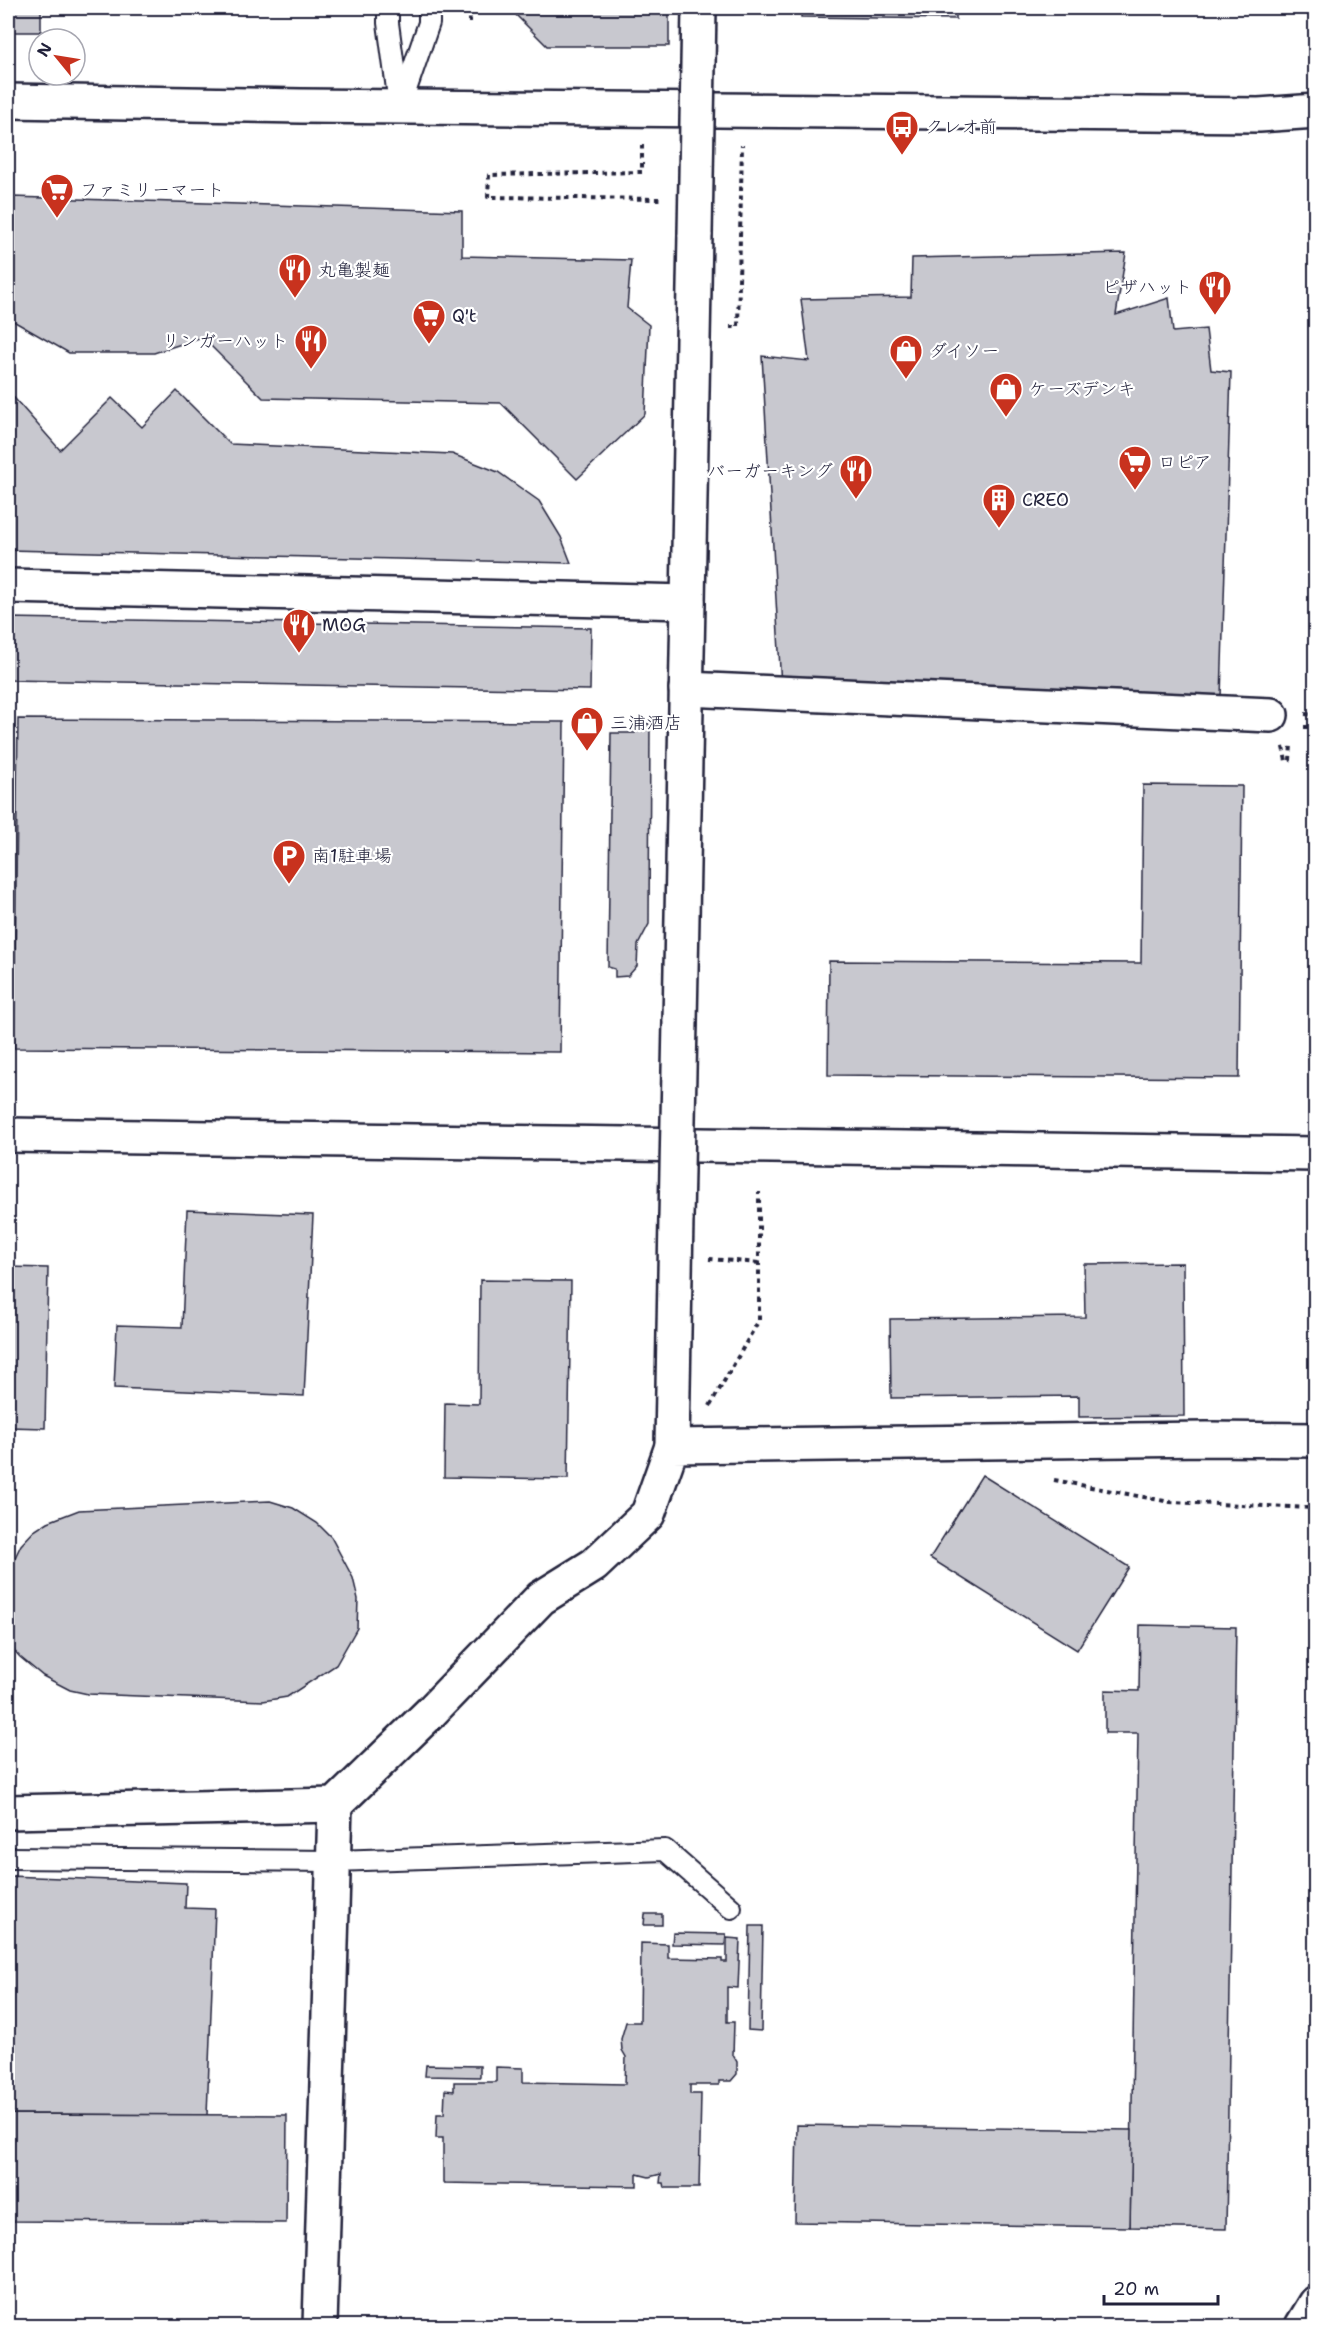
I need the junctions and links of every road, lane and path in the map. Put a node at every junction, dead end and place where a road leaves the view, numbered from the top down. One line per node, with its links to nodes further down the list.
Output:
1 (388, 8): 7 (lane)
2 (429, 8): 7 (lane)
3 (470, 8): 5 (path)
4 (699, 8): 11 (street, bridge)
5 (470, 23)
6 (8, 101): 7 (street)
7 (400, 107): 8 (street)
8 (1316, 111)
9 (742, 142): 12 (path)
10 (642, 145): 11 (path)
11 (695, 200): 12 (street, bridge)
12 (693, 326): 14 (street)
13 (8, 586): 14 (street)
14 (688, 602): 15 (street)
15 (686, 689): 16 (street); 20 (street, bridge)
16 (1271, 715)
17 (8, 1135): 18 (street)
18 (1316, 1154)
19 (759, 1192): 21 (path)
20 (676, 1257): 21 (path); 23 (street)
21 (760, 1263): 23 (path)
22 (1316, 1440): 23 (street)
23 (679, 1446): 26 (street)
24 (1043, 1478): 25 (path)
25 (1312, 1508)
26 (336, 1804): 27 (street); 29 (street)
27 (8, 1812)
28 (8, 1858): 29 (lane)
29 (334, 1861): 30 (lane); 32 (street)
30 (731, 1908)
31 (1316, 2303): 33 (street)
32 (320, 2326)
33 (1302, 2326)

